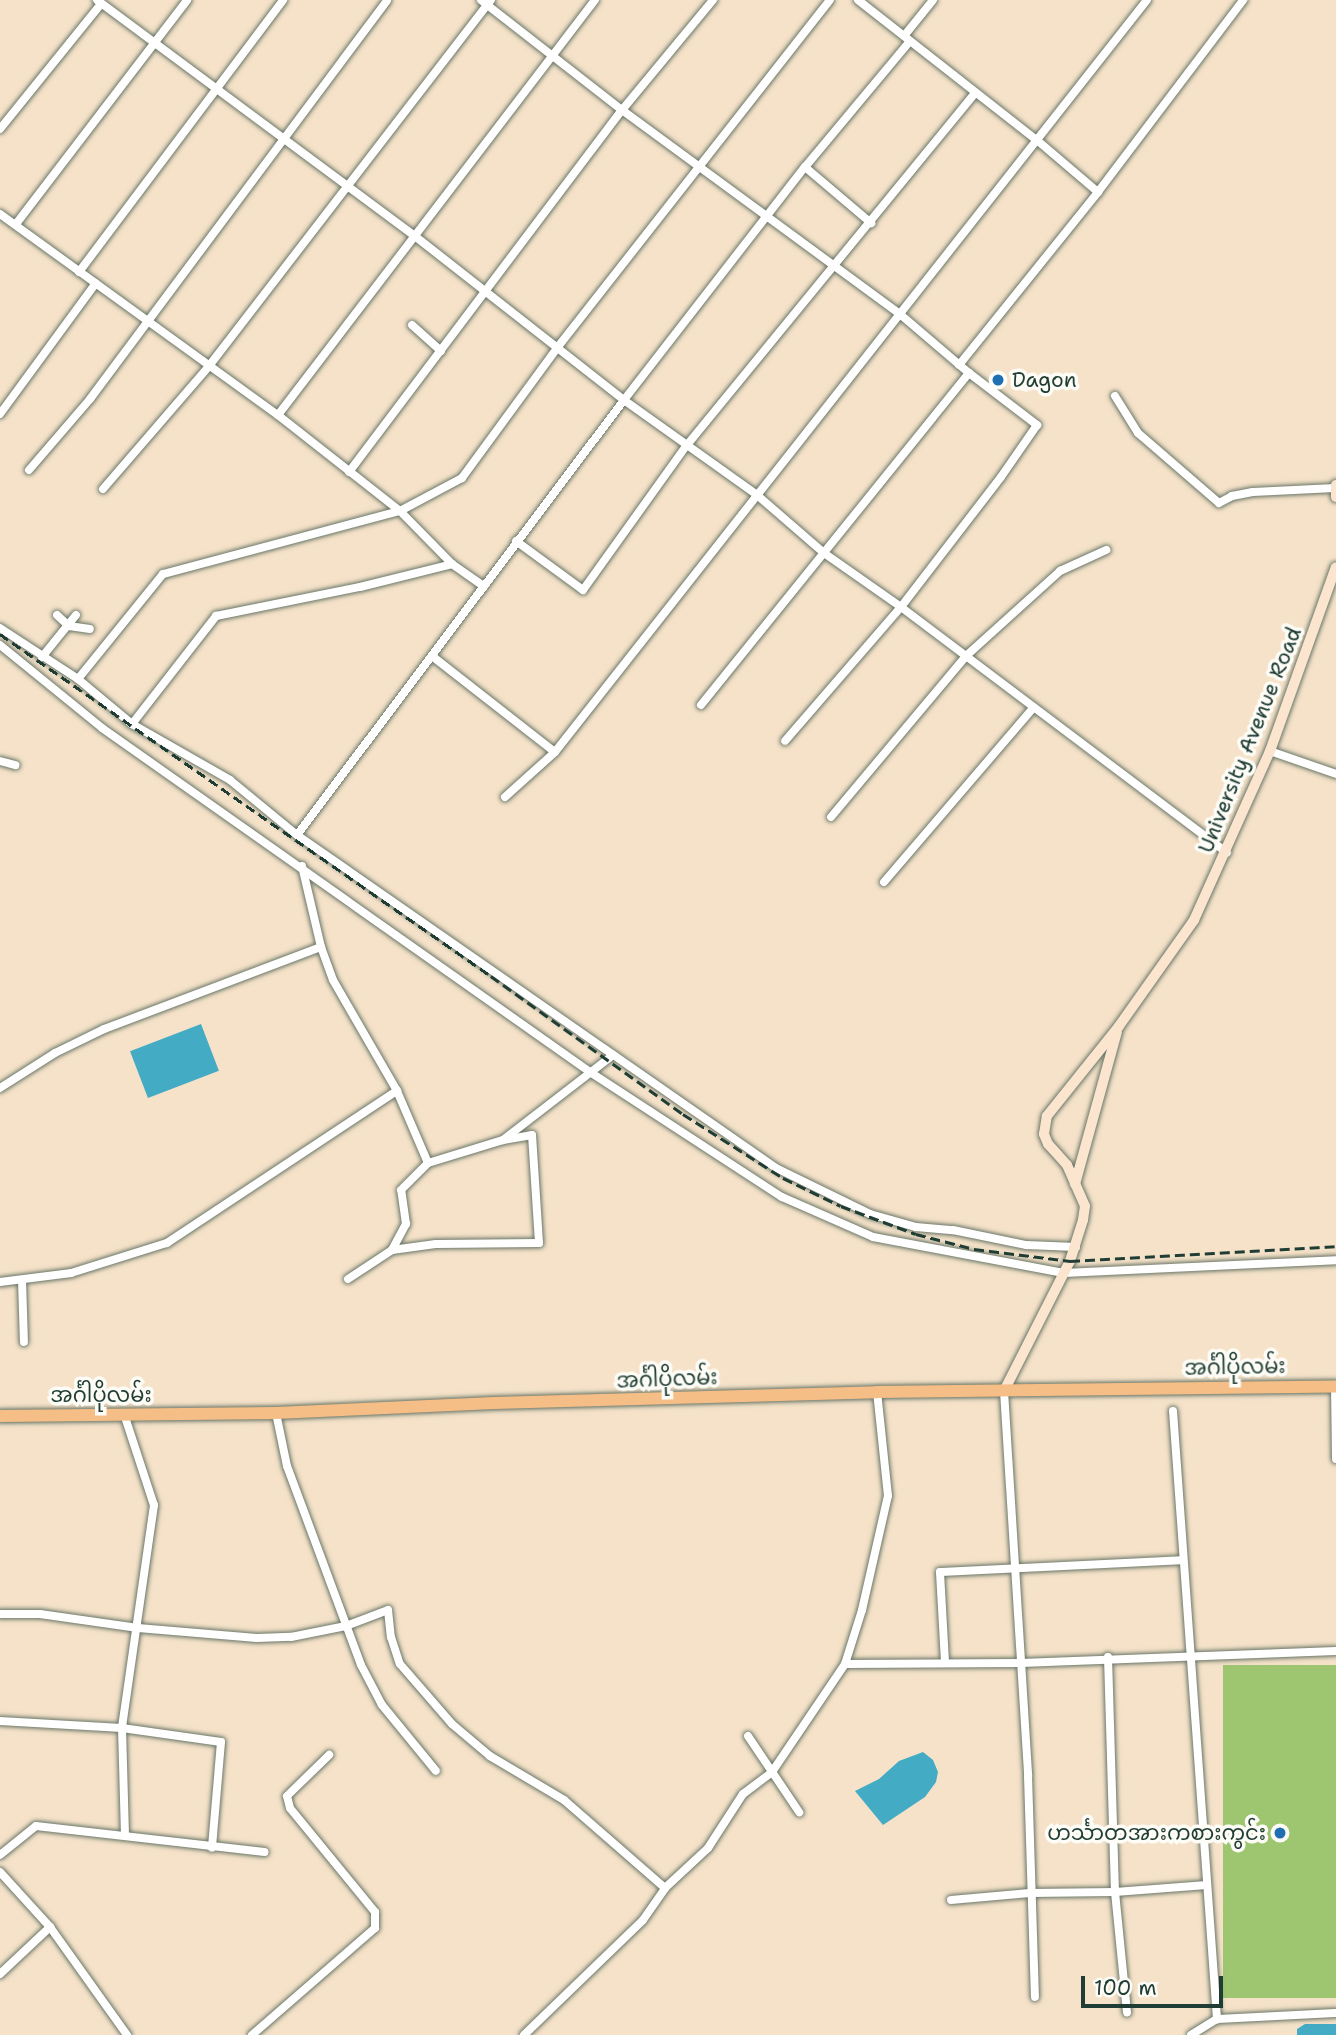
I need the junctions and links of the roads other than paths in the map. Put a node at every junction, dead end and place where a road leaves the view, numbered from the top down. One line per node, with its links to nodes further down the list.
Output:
1 (187, 0): 14 (street)
2 (283, 0): 16 (street)
3 (387, 0): 20 (street)
4 (595, 0): 15 (street)
5 (713, 0): 18 (street)
6 (830, 0): 22 (street)
7 (858, 0): 13 (street)
8 (933, 0): 13 (street)
9 (1147, 0): 21 (street)
10 (1243, 0): 25 (street)
11 (99, 2): 14 (street); 19 (street)
12 (487, 2): 15 (street); 24 (street)
13 (906, 39): 17 (street); 23 (street)
14 (156, 42): 16 (street); 29 (street)
15 (551, 54): 18 (street); 30 (street)
16 (218, 88): 20 (street); 32 (street)
17 (975, 93): 21 (street); 28 (street)
18 (621, 110): 22 (street); 34 (street)
19 (0, 129)
20 (281, 139): 24 (street); 36 (street)
21 (1038, 141): 25 (street); 35 (street)
22 (699, 165): 27 (street); 38 (street)
23 (804, 167): 27 (street); 28 (street)
24 (345, 187): 30 (street); 41 (street)
25 (1098, 192): 40 (street)
26 (0, 214): 29 (street)
27 (766, 216): 31 (street); 44 (street)
28 (871, 223): 31 (street)
29 (16, 224): 32 (street)
30 (416, 237): 34 (street); 46 (street)
31 (835, 267): 35 (street); 47 (street)
32 (79, 272): 33 (street)
33 (96, 283): 36 (street); 45 (street)
34 (485, 292): 38 (street); 39 (street)
35 (901, 315): 40 (street); 52 (street)
36 (147, 322): 41 (street); 48 (street)
37 (412, 325): 39 (street)
38 (557, 348): 44 (street); 53 (street)
39 (441, 351): 49 (street)
40 (959, 365): 42 (street)
41 (209, 366): 46 (street); 50 (street)
42 (969, 373): 56 (street); 60 (street)
43 (1115, 396): 51 (street)
44 (624, 400): 47 (street); 54 (street)
45 (0, 414)
46 (278, 415): 49 (street)
47 (687, 446): 52 (street); 54 (street)
48 (29, 470)
49 (349, 472): 53 (street)
50 (103, 489)
51 (1336, 490)
52 (757, 495): 56 (street); 76 (street)
53 (400, 511): 57 (street); 70 (street)
54 (516, 541): 59 (street)
55 (1106, 550): 68 (street)
56 (824, 553): 60 (street); 71 (street)
57 (452, 564): 59 (street); 73 (street)
58 (1336, 567): 75 (main road, University Avenue Road)
59 (484, 586): 67 (street)
60 (901, 607): 68 (street); 74 (street)
61 (57, 615): 63 (street)
62 (76, 615): 63 (street)
63 (69, 626): 65 (street); 69 (street)
64 (0, 628): 69 (street)
65 (90, 629)
66 (0, 645): 84 (street)
67 (432, 656): 76 (street); 82 (street)
68 (966, 656): 72 (street); 81 (street)
69 (42, 657): 70 (street)
70 (78, 680): 73 (street)
71 (701, 705)
72 (1034, 707): 83 (street); 85 (street)
73 (132, 724): 82 (street)
74 (785, 741)
75 (1270, 751): 79 (street); 83 (main road, University Avenue Road)
76 (555, 752): 80 (street)
77 (0, 761): 78 (street)
78 (15, 765)
79 (1336, 774)
80 (505, 797)
81 (831, 817)
82 (297, 835): 88 (street)
83 (1227, 853): 87 (main road, University Avenue Road)
84 (302, 866): 86 (street); 89 (street)
85 (884, 882)
86 (321, 947): 90 (street); 91 (street)
87 (1119, 1026): 94 (main road); 94 (main road, University Avenue Road)
88 (613, 1055): 89 (street); 95 (street)
89 (590, 1072): 92 (street); 98 (street)
90 (0, 1088)
91 (397, 1091): 93 (street); 100 (street)
92 (503, 1140): 93 (street); 96 (street)
93 (428, 1163): 96 (street)
94 (1075, 1184): 95 (main road, University Avenue Road)
95 (1076, 1247): 98 (main road, University Avenue Road)
96 (392, 1250): 99 (street)
97 (1336, 1260): 98 (street)
98 (1064, 1273): 104 (main road, University Avenue Road)
99 (348, 1279)
100 (22, 1280): 101 (street); 102 (street)
101 (0, 1282)
102 (24, 1342)
103 (1335, 1386): 104 (main road, အင်္ဂါပိုလမ်း); 110 (street)
104 (1004, 1391): 105 (main road, အင်္ဂါပိုလမ်း); 112 (street)
105 (877, 1392): 107 (main road, အင်္ဂါပိုလမ်း); 121 (street)
106 (1173, 1411): 111 (street)
107 (275, 1413): 108 (main road, အင်္ဂါပိုလမ်း); 114 (street)
108 (124, 1414): 109 (main road, အင်္ဂါပိုလမ်း); 115 (street)
109 (0, 1416)
110 (1336, 1460)
111 (1182, 1560): 112 (street); 117 (street)
112 (1016, 1571): 119 (street); 120 (street)
113 (0, 1614): 115 (street)
114 (346, 1626): 115 (street); 126 (street); 135 (street)
115 (138, 1628): 123 (street)
116 (1336, 1650): 117 (street)
117 (1190, 1654): 118 (street); 134 (street)
118 (1108, 1657): 120 (street); 136 (street)
119 (945, 1662): 120 (street); 121 (street)
120 (1021, 1663): 137 (street)
121 (845, 1664): 127 (street)
122 (0, 1721): 123 (street)
123 (122, 1728): 129 (street); 130 (street)
124 (748, 1736): 127 (street)
125 (329, 1755): 146 (street)
126 (436, 1771)
127 (772, 1772): 128 (street); 135 (street)
128 (799, 1811)
129 (125, 1835): 130 (street); 132 (street)
130 (212, 1848): 131 (street)
131 (265, 1852)
132 (0, 1855)
133 (0, 1872): 139 (street)
134 (1207, 1885): 136 (street); 144 (street)
135 (665, 1888): 147 (street)
136 (1115, 1892): 137 (street); 142 (street)
137 (1030, 1893): 138 (street); 141 (street)
138 (951, 1900)
139 (50, 1927): 140 (street); 145 (street)
140 (0, 1974)
141 (1035, 1997)
142 (1128, 2012)
143 (1336, 2013): 144 (street)
144 (1217, 2019): 148 (street)
145 (127, 2035)
146 (252, 2035)
147 (523, 2035)
148 (1191, 2035)

